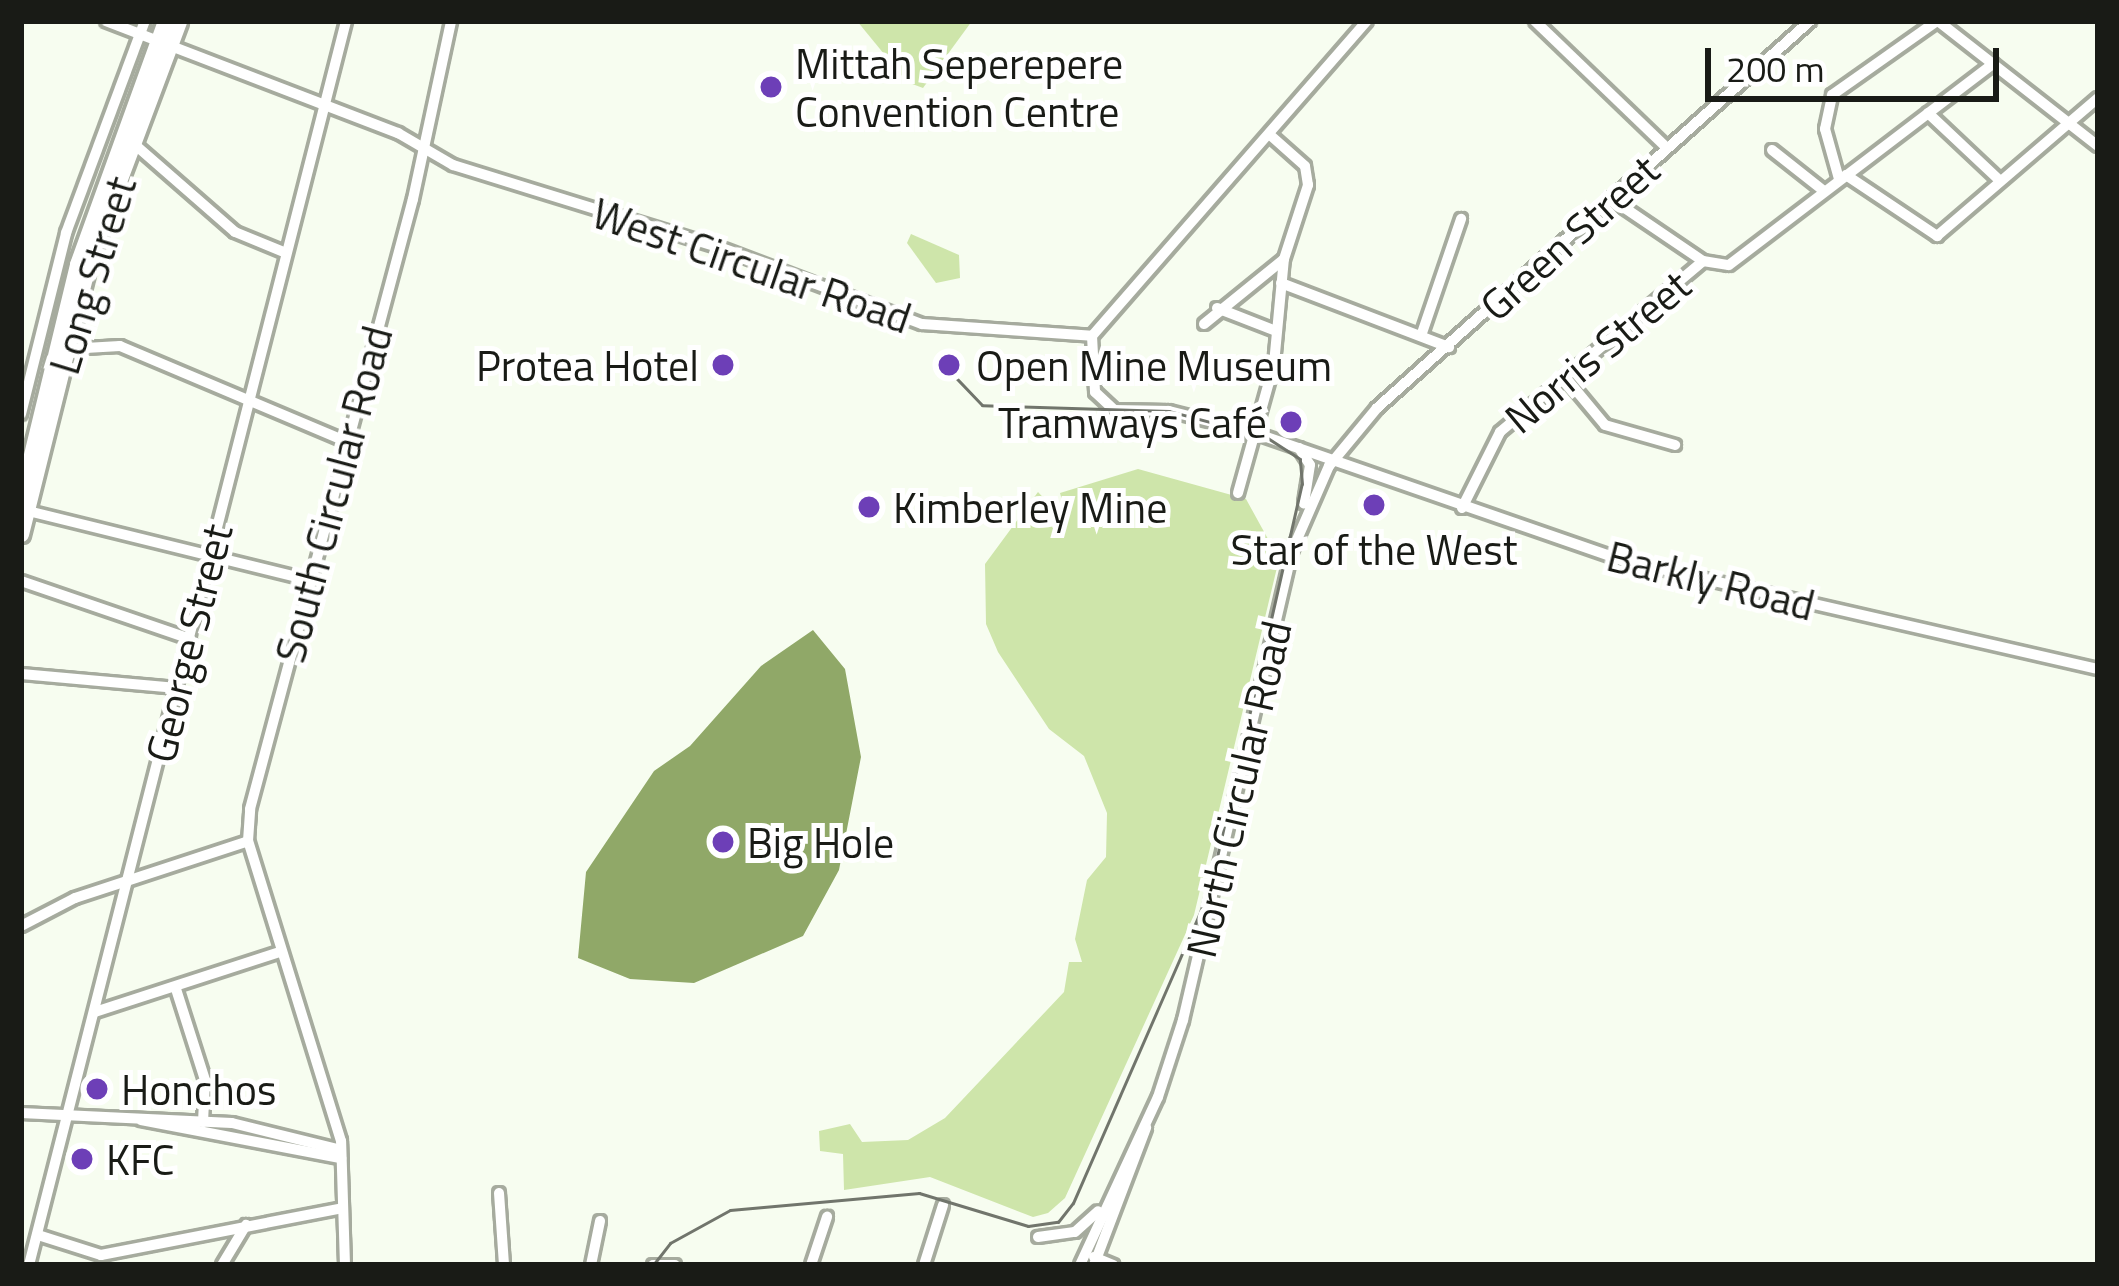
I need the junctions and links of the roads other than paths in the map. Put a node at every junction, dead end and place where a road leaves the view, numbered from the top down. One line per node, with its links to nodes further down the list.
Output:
1 (106, 21): 11 (street, West Circular Road)
2 (145, 21): 11 (street, Long Street)
3 (165, 21): 12 (highway, Long Street)
4 (179, 21): 12 (highway, Long Street)
5 (346, 21): 15 (street, George Street)
6 (452, 21): 22 (street, South Circular Road)
7 (1367, 21): 18 (street)
8 (1535, 21): 21 (street)
9 (1810, 21): 21 (street, Green Street)
10 (1937, 21): 13 (street); 24 (street)
11 (139, 36): 12 (street, West Circular Road); 41 (street, Long Street)
12 (162, 46): 15 (street, West Circular Road); 19 (highway, Long Street); 50 (highway, Long Street)
13 (1993, 64): 16 (street); 17 (street)
14 (2098, 98): 17 (street)
15 (326, 105): 22 (street, West Circular Road); 29 (street, George Street)
16 (1928, 113): 24 (street); 25 (street)
17 (2069, 124): 20 (street); 25 (street)
18 (1269, 134): 30 (street); 36 (street)
19 (133, 143): 29 (street); 39 (highway, Long Street)
20 (2098, 146)
21 (1667, 148): 27 (street, Green Street)
22 (423, 149): 36 (street, West Circular Road); 45 (street, South Circular Road)
23 (1772, 150): 26 (street)
24 (1842, 177): 25 (street); 26 (street)
25 (1999, 180)
26 (1824, 191): 31 (street)
27 (1610, 198): 31 (street); 38 (street, Green Street)
28 (1461, 219): 37 (street)
29 (286, 253): 42 (street, George Street)
30 (1284, 259): 32 (street); 33 (street)
31 (1703, 261): 40 (street, Norris Street)
32 (1281, 283): 35 (street); 37 (street)
33 (1217, 308): 34 (street); 35 (street)
34 (1204, 324)
35 (1276, 331): 44 (street)
36 (1092, 335): 44 (street, Barkly Road)
37 (1421, 336): 38 (street)
38 (1449, 347): 48 (street, Green Street)
39 (68, 349): 42 (street); 50 (highway, Long Street)
40 (1565, 377): 46 (street); 51 (street, Norris Street)
41 (25, 380): 43 (street, Long Street)
42 (248, 403): 45 (street); 54 (street, George Street)
43 (21, 414)
44 (1252, 432): 47 (street, Barkly Road); 49 (street)
45 (346, 442): 55 (street, South Circular Road)
46 (1675, 445)
47 (1298, 446): 48 (street, Barkly Road); 53 (street)
48 (1334, 459): 51 (street, Barkly Road); 53 (street, North Circular Road)
49 (1238, 493)
50 (24, 506): 52 (highway, Long Street); 54 (street)
51 (1462, 508): 58 (street, Barkly Road)
52 (21, 534)
53 (1295, 542): 69 (street, North Circular Road)
54 (211, 556): 55 (street); 57 (street, George Street)
55 (309, 580): 61 (street, South Circular Road)
56 (21, 581): 57 (street)
57 (190, 639): 60 (street, George Street)
58 (2098, 669)
59 (21, 674): 60 (street)
60 (177, 688): 62 (street, George Street)
61 (248, 841): 62 (street); 64 (street)
62 (128, 881): 63 (street); 66 (street, George Street)
63 (21, 926)
64 (280, 952): 65 (street); 71 (street)
65 (176, 988): 66 (street); 70 (street)
66 (94, 1012): 68 (street, George Street)
67 (21, 1113): 68 (street)
68 (69, 1117): 70 (street); 79 (street, George Street)
69 (1147, 1122): 73 (street, North Circular Road); 81 (street, North Circular Road)
70 (202, 1126): 71 (street)
71 (341, 1154): 75 (street)
72 (499, 1193): 85 (street)
73 (1107, 1201): 80 (street); 81 (street, North Circular Road)
74 (943, 1205): 90 (street)
75 (342, 1208): 78 (street); 84 (street)
76 (827, 1216): 89 (street)
77 (600, 1221): 86 (street)
78 (246, 1225): 79 (street); 83 (street)
79 (38, 1235): 82 (street, George Street)
80 (1038, 1237)
81 (1089, 1261): 91 (street)
82 (29, 1265)
83 (222, 1265)
84 (345, 1265)
85 (504, 1265)
86 (591, 1265)
87 (653, 1265): 88 (street)
88 (675, 1265)
89 (811, 1265)
90 (924, 1265)
91 (1113, 1265)

